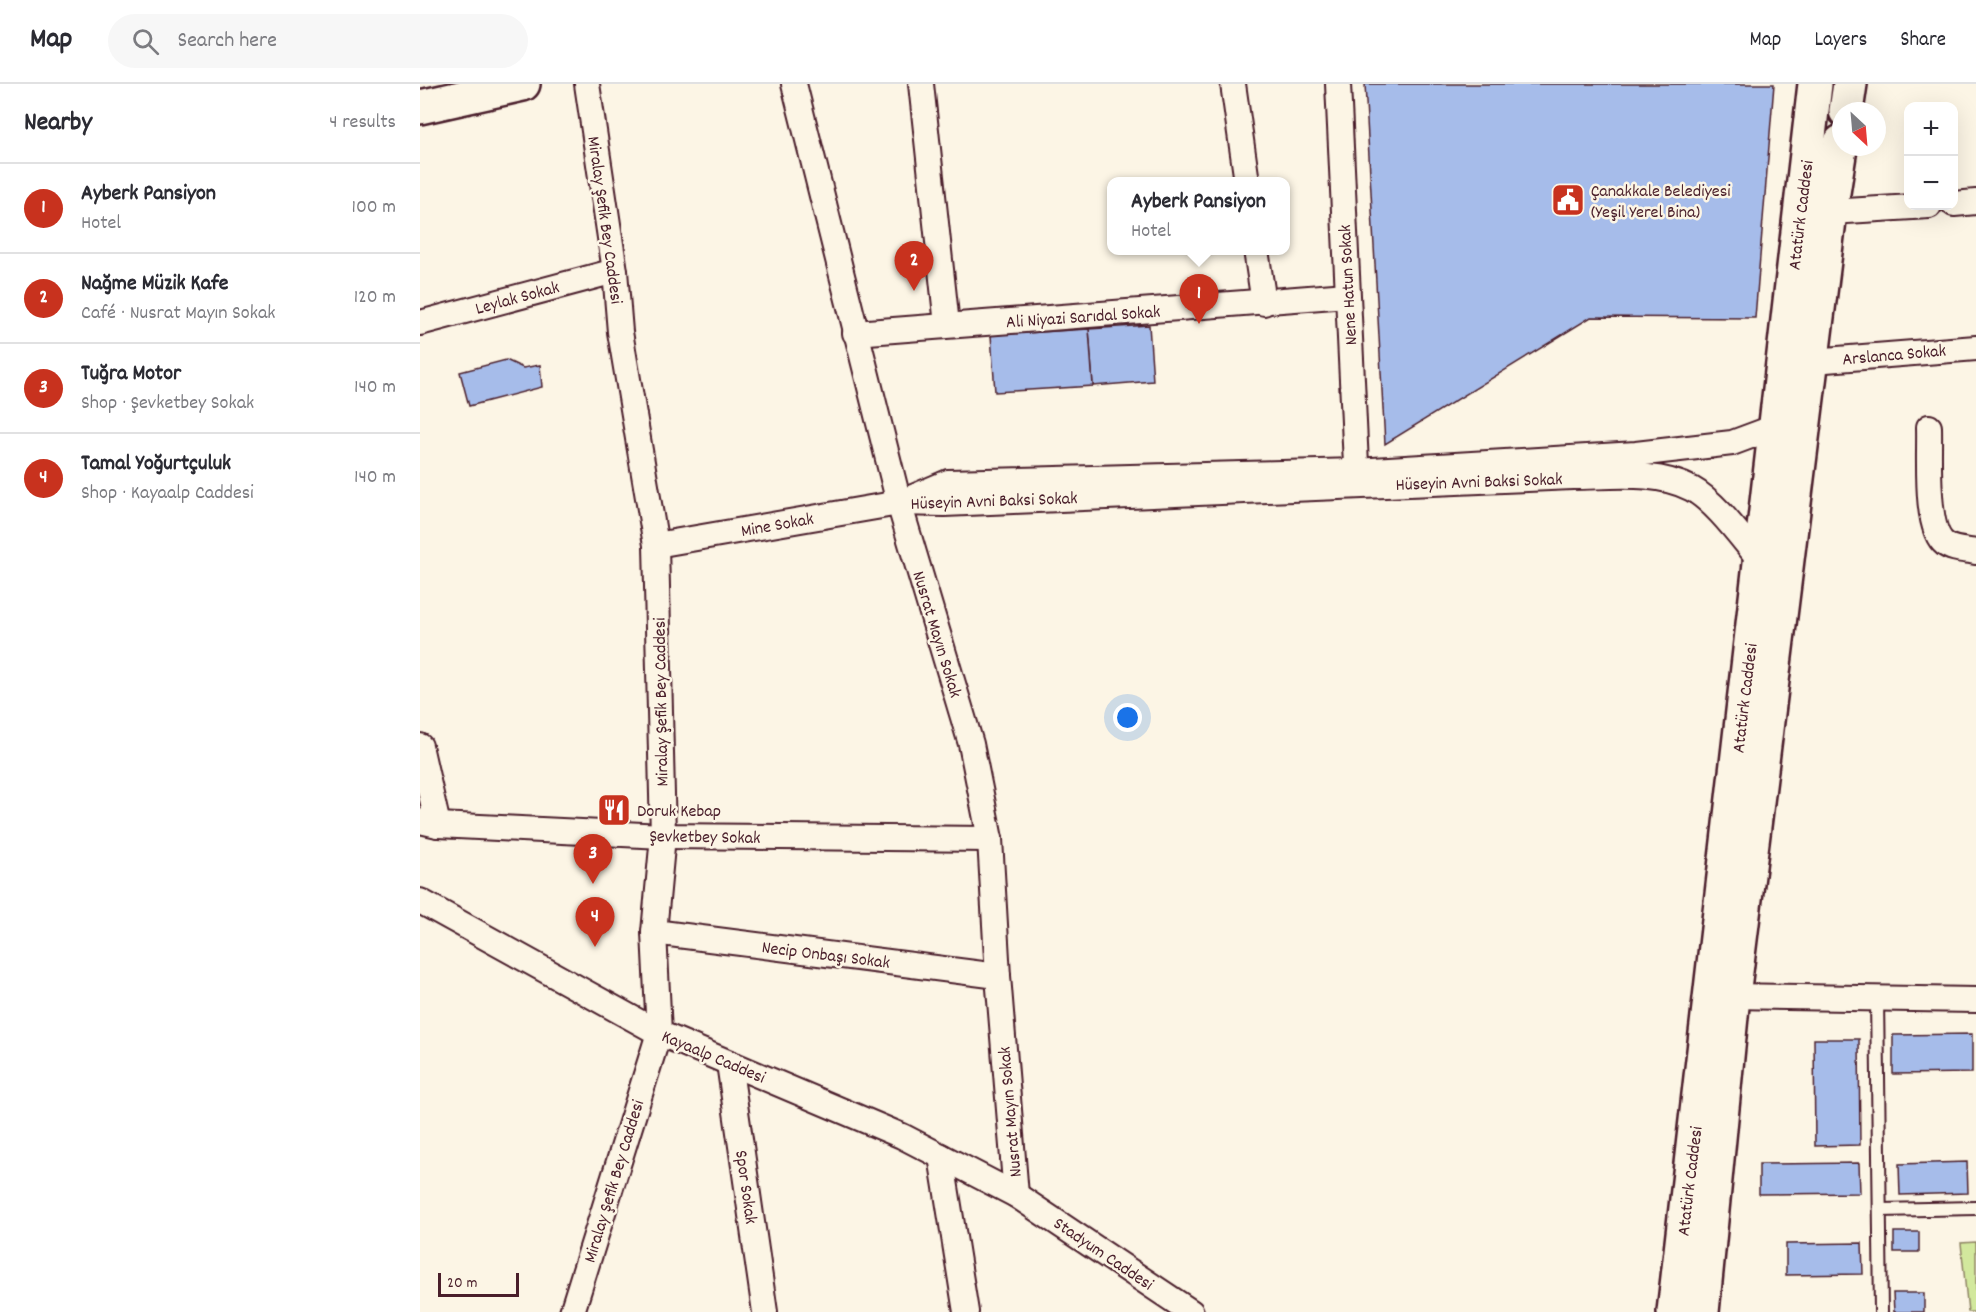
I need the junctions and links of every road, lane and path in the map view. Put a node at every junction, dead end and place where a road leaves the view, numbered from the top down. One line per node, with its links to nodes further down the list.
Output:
1 (523, 84): 10 (main road)
2 (587, 84): 18 (street, Miralay Şefik Bey Caddesi)
3 (794, 84): 23 (street, Nusrat Mayın Sokak)
4 (921, 84): 22 (street)
5 (1233, 84): 12 (street)
6 (1338, 84): 19 (street, Nene Hatun Sokak)
7 (1815, 84): 27 (main road, Atatürk Caddesi)
8 (1850, 84): 9 (main road)
9 (1847, 102)
10 (420, 107)
11 (1839, 156): 16 (main road, Atatürk Caddesi)
12 (1246, 177)
13 (1976, 202): 14 (street)
14 (1958, 204)
15 (1904, 208): 16 (street)
16 (1830, 212): 25 (main road, Atatürk Caddesi)
17 (1257, 255): 20 (street)
18 (615, 271): 21 (street, Leylak Sokak); 32 (street, Miralay Şefik Bey Caddesi)
19 (1347, 295): 20 (street, Ali Niyazi Sarıdal Sokak); 29 (street, Nene Hatun Sokak)
20 (1264, 303): 22 (street, Ali Niyazi Sarıdal Sokak)
21 (420, 323)
22 (947, 325): 23 (street, Ali Niyazi Sarıdal Sokak)
23 (855, 333): 31 (street, Nusrat Mayın Sokak)
24 (1976, 348): 25 (street, Arslanca Sokak)
25 (1813, 361): 42 (main road, Atatürk Caddesi)
26 (1929, 427): 33 (street)
27 (1775, 428): 28 (street, Hüseyin Avni Baksi Sokak); 34 (main road, Atatürk Caddesi)
28 (1658, 452): 29 (street, Hüseyin Avni Baksi Sokak); 30 (street)
29 (1356, 478): 30 (street, Hüseyin Avni Baksi Sokak); 31 (street, Hüseyin Avni Baksi Sokak)
30 (1658, 478): 34 (street, Hüseyin Avni Baksi Sokak)
31 (899, 503): 32 (street, Mine Sokak); 38 (street, Nusrat Mayın Sokak)
32 (656, 545): 37 (street, Miralay Şefik Bey Caddesi)
33 (1976, 552)
34 (1760, 560): 55 (main road, Atatürk Caddesi)
35 (420, 746): 36 (street)
36 (429, 823): 37 (street, Şevketbey Sokak)
37 (663, 836): 38 (street, Şevketbey Sokak); 40 (street, Miralay Şefik Bey Caddesi)
38 (990, 839): 41 (street, Nusrat Mayın Sokak)
39 (420, 901): 45 (street, Kayaalp Caddesi)
40 (654, 932): 41 (street, Necip Onbaşı Sokak); 45 (street, Miralay Şefik Bey Caddesi)
41 (998, 976): 48 (street, Nusrat Mayın Sokak)
42 (1733, 996): 43 (street); 56 (main road, Atatürk Caddesi)
43 (1877, 998): 44 (street); 50 (lane)
44 (1976, 1000)
45 (659, 1033): 46 (street, Kayaalp Caddesi); 51 (street, Miralay Şefik Bey Caddesi)
46 (729, 1063): 47 (street, Kayaalp Caddesi); 52 (street, Spor Sokak)
47 (941, 1156): 48 (street, Kayaalp Caddesi); 53 (street)
48 (1016, 1195): 54 (street, Stadyum Caddesi)
49 (1976, 1208): 50 (lane)
50 (1880, 1210): 57 (lane)
51 (572, 1312)
52 (765, 1312)
53 (966, 1312)
54 (1191, 1312)
55 (1674, 1312)
56 (1702, 1312)
57 (1881, 1312)

